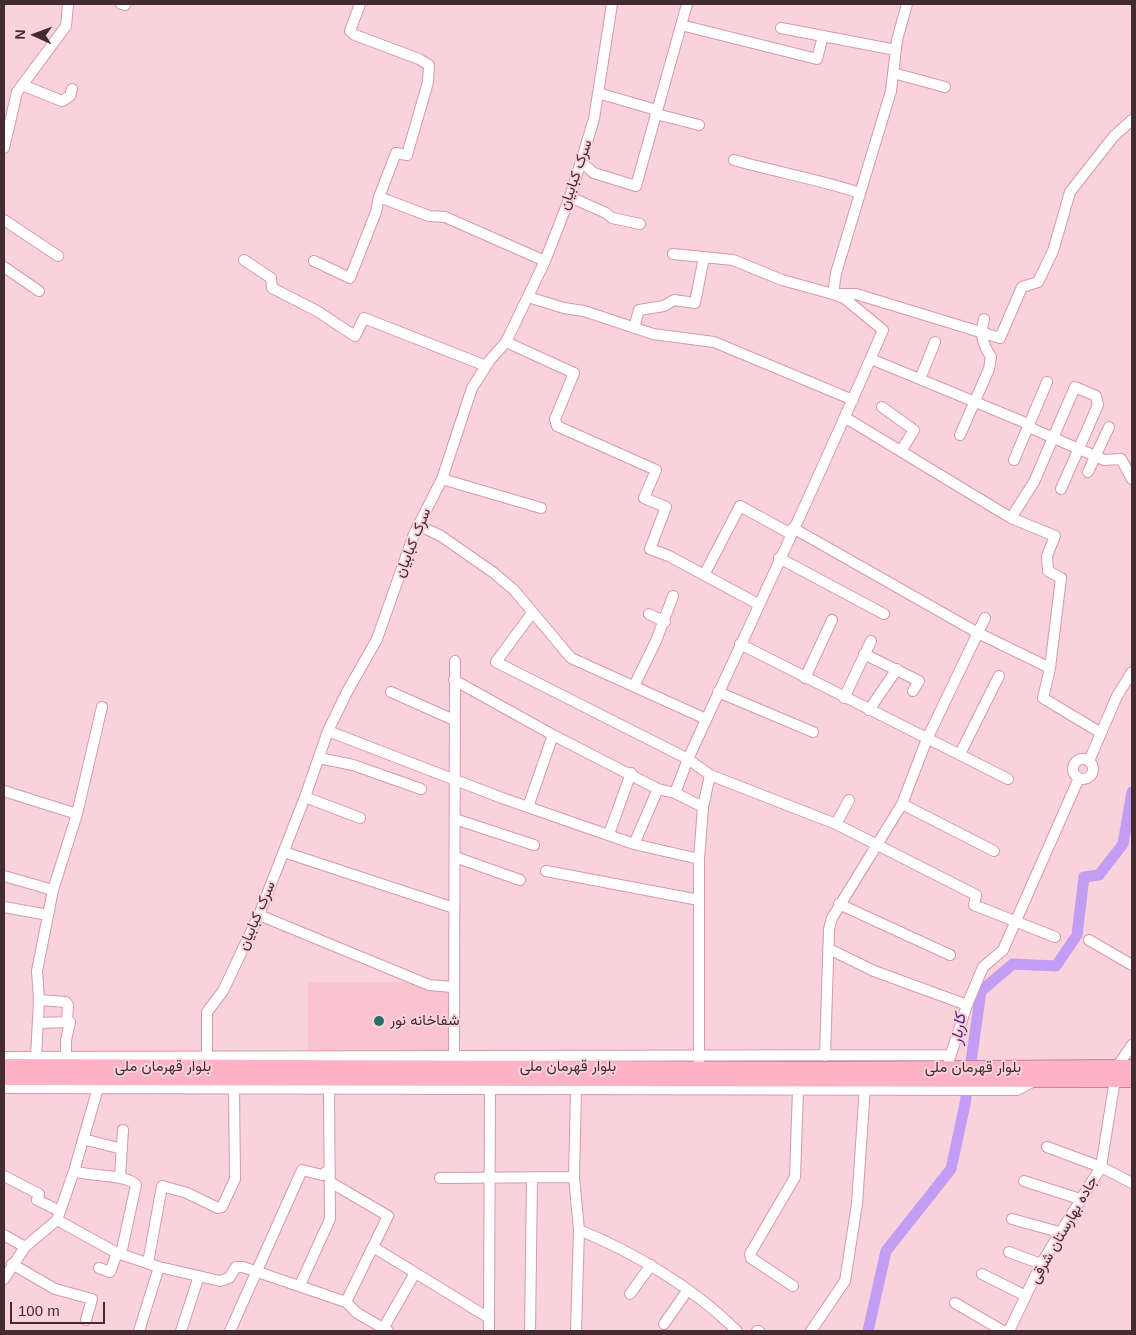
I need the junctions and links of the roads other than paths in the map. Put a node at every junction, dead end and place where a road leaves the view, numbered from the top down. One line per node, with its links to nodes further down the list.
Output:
1 (68, 4): 11 (street)
2 (360, 4): 22 (street)
3 (612, 4): 14 (street, سرک کبابیان)
4 (687, 4): 6 (street)
5 (907, 4): 9 (street)
6 (681, 25): 8 (street); 15 (street)
7 (781, 28): 8 (street)
8 (823, 36): 9 (street)
9 (896, 50): 10 (street)
10 (893, 73): 12 (street); 21 (street)
11 (22, 85): 13 (street); 18 (street)
12 (945, 86)
13 (72, 89)
14 (598, 93): 15 (street); 20 (street, سرک کبابیان)
15 (656, 114): 17 (street); 20 (street)
16 (1132, 120): 38 (street)
17 (699, 125)
18 (4, 148)
19 (734, 160): 21 (street)
20 (582, 163): 23 (street, سرک کبابیان)
21 (860, 193): 34 (street)
22 (379, 197): 30 (street); 31 (street)
23 (570, 197): 25 (street); 31 (street, سرک کبابیان)
24 (4, 220): 27 (street)
25 (640, 224)
26 (672, 254): 28 (street)
27 (58, 256)
28 (704, 257): 34 (street); 37 (street)
29 (244, 260): 42 (street)
30 (314, 261)
31 (545, 261): 35 (street, سرک کبابیان)
32 (4, 267): 33 (street)
33 (39, 291)
34 (833, 294): 38 (street); 41 (street)
35 (528, 297): 37 (street); 39 (street, سرک کبابیان)
36 (984, 319): 38 (street)
37 (634, 328): 45 (street)
38 (981, 333): 46 (street)
39 (506, 342): 42 (street, سرک کبابیان); 66 (street)
40 (935, 342): 43 (street)
41 (871, 359): 43 (street); 45 (street)
42 (486, 366): 58 (street, سرک کبابیان)
43 (920, 379): 46 (street)
44 (1047, 382): 49 (street)
45 (853, 400): 48 (street)
46 (975, 402): 49 (street); 51 (street)
47 (882, 407): 54 (street)
48 (846, 418): 54 (street); 64 (street)
49 (1028, 425): 52 (street); 56 (street)
50 (1109, 427): 55 (street)
51 (960, 435)
52 (1053, 438): 53 (street); 53 (street); 62 (street)
53 (1080, 448): 55 (street); 60 (street)
54 (901, 451): 62 (street)
55 (1095, 456): 57 (street); 59 (street)
56 (1014, 460)
57 (1088, 472)
58 (442, 479): 61 (street); 63 (street, سرک کبابیان)
59 (1132, 479)
60 (1061, 489)
61 (540, 508)
62 (1011, 518): 80 (street)
63 (418, 525): 69 (street); 95 (street, سرک کبابیان)
64 (792, 531): 65 (street); 66 (street); 75 (street)
65 (780, 558): 68 (street); 71 (street)
66 (704, 575): 68 (street)
67 (673, 596): 74 (street)
68 (758, 604): 77 (street)
69 (532, 613): 86 (street); 102 (street)
70 (649, 614): 74 (street)
71 (884, 614)
72 (985, 618): 75 (street)
73 (832, 620): 84 (street)
74 (664, 622): 86 (street)
75 (978, 632): 80 (street); 99 (street)
76 (871, 641): 78 (street)
77 (740, 644): 84 (street); 88 (street)
78 (864, 654): 81 (street); 90 (street)
79 (455, 661): 85 (street)
80 (1050, 668): 97 (street)
81 (897, 669): 89 (street); 92 (street)
82 (1132, 672): 97 (street)
83 (999, 676): 100 (street)
84 (805, 678): 90 (street)
85 (454, 680): 94 (street); 98 (street)
86 (634, 686): 93 (street)
87 (392, 692): 94 (street)
88 (718, 692): 93 (street); 96 (street)
89 (913, 692)
90 (844, 698): 92 (street)
91 (102, 707): 118 (street)
92 (869, 710): 99 (street)
93 (706, 719): 102 (street)
94 (454, 720): 107 (street)
95 (328, 731): 101 (street, سرک کبابیان); 107 (street)
96 (813, 732)
97 (1101, 733): 103 (street)
98 (553, 735): 104 (street); 116 (street)
99 (928, 739): 100 (street); 115 (street)
100 (960, 754): 108 (street)
101 (319, 758): 110 (street); 113 (street, سرک کبابیان)
102 (688, 759): 105 (street); 112 (street)
103 (1089, 761): 106 (street); 106 (street)
104 (631, 773): 109 (street); 122 (street)
105 (710, 774): 117 (street); 121 (street)
106 (1079, 778): 140 (street)
107 (455, 779): 116 (street); 120 (street)
108 (1008, 779)
109 (658, 789): 112 (street); 124 (street)
110 (421, 790)
111 (4, 791): 118 (street)
112 (675, 793): 117 (street)
113 (306, 797): 119 (street); 127 (street, سرک کبابیان)
114 (849, 800): 121 (street)
115 (902, 804): 123 (street); 126 (street)
116 (528, 807): 122 (street)
117 (703, 807): 129 (street)
118 (77, 814): 133 (street)
119 (360, 818)
120 (455, 819): 125 (street); 128 (street)
121 (836, 824): 123 (street)
122 (609, 834): 124 (street)
123 (877, 843): 135 (street); 140 (street)
124 (634, 844): 129 (street)
125 (534, 845)
126 (994, 851)
127 (284, 852): 137 (street); 139 (street, سرک کبابیان)
128 (455, 857): 132 (street); 137 (street)
129 (699, 859): 134 (street)
130 (546, 871): 134 (street)
131 (4, 876): 133 (street)
132 (520, 880)
133 (53, 890): 138 (street)
134 (699, 900): 160 (street)
135 (839, 904): 143 (street); 144 (street)
136 (4, 907): 138 (street)
137 (454, 908): 146 (street)
138 (48, 915): 147 (street)
139 (259, 915): 146 (street); 159 (street, سرک کبابیان)
140 (1016, 921): 141 (street); 148 (street)
141 (1055, 937)
142 (1089, 940): 145 (street)
143 (829, 949): 148 (street); 152 (street)
144 (950, 955)
145 (1132, 965)
146 (453, 988): 156 (street)
147 (39, 1000): 149 (street); 150 (street)
148 (967, 1004): 161 (street)
149 (38, 1022): 150 (street); 154 (street)
150 (67, 1022): 155 (street)
151 (1132, 1045): 163 (street)
152 (825, 1056): 160 (street); 161 (street)
153 (4, 1057): 154 (street)
154 (36, 1057): 155 (street)
155 (66, 1057): 159 (street)
156 (454, 1057): 159 (street); 162 (street)
157 (4, 1066): 159 (highway, بلوار قهرمان ملی)
158 (1132, 1067): 163 (highway, بلوار قهرمان ملی)
159 (207, 1068): 162 (highway, بلوار قهرمان ملی); 164 (highway, بلوار قهرمان ملی)
160 (698, 1068): 161 (highway, بلوار قهرمان ملی); 162 (highway, بلوار قهرمان ملی); 162 (street); 167 (highway, بلوار قهرمان ملی)
161 (951, 1072): 165 (highway, بلوار قهرمان ملی); 165 (street); 167 (highway, بلوار قهرمان ملی)
162 (490, 1073): 171 (street); 172 (street); 183 (street)
163 (1116, 1073): 165 (highway, بلوار قهرمان ملی); 165 (highway, بلوار قهرمان ملی); 166 (highway, بلوار قهرمان ملی); 178 (street, جاده بهارستان شرقی)
164 (4, 1078)
165 (982, 1079)
166 (1132, 1080)
167 (865, 1085): 173 (street); 229 (street)
168 (4, 1088): 169 (street)
169 (98, 1088): 170 (street); 175 (street)
170 (234, 1088): 171 (street); 200 (street)
171 (329, 1089): 179 (street)
172 (576, 1090): 173 (street); 184 (street)
173 (798, 1090): 212 (street)
174 (123, 1130): 177 (street)
175 (83, 1139): 177 (street); 180 (street)
176 (1047, 1147): 178 (street)
177 (122, 1150): 182 (street)
178 (1101, 1167): 189 (street); 190 (street, جاده بهارستان شرقی)
179 (330, 1169): 188 (street); 206 (street)
180 (74, 1171): 182 (street); 191 (street)
181 (4, 1176): 191 (street)
182 (120, 1177): 199 (street)
183 (490, 1177): 185 (street); 186 (street); 218 (street)
184 (574, 1177): 186 (street); 193 (street)
185 (440, 1178)
186 (532, 1178): 226 (street)
187 (1024, 1181): 190 (street)
188 (330, 1182): 197 (street); 211 (street)
189 (1132, 1183)
190 (1080, 1199): 194 (street, جاده بهارستان شرقی)
191 (59, 1216): 196 (street); 199 (street)
192 (1012, 1219): 194 (street)
193 (579, 1230): 203 (street); 227 (street)
194 (1059, 1232): 202 (street, جاده بهارستان شرقی)
195 (4, 1235): 196 (street)
196 (25, 1247): 201 (street)
197 (373, 1247): 207 (street); 216 (street)
198 (1009, 1252): 202 (street)
199 (119, 1254): 200 (street); 205 (street)
200 (148, 1263): 204 (street)
201 (12, 1264): 210 (street); 219 (street)
202 (1041, 1264): 215 (street, جاده بهارستان شرقی)
203 (651, 1265): 213 (street); 214 (street)
204 (159, 1267): 209 (street); 222 (street)
205 (99, 1268)
206 (257, 1272): 209 (street); 211 (street); 224 (street)
207 (415, 1273): 218 (street); 221 (street)
208 (982, 1274): 215 (street)
209 (200, 1276): 223 (street)
210 (4, 1278)
211 (300, 1285): 216 (street)
212 (793, 1286)
213 (687, 1291): 220 (street); 228 (street)
214 (630, 1294)
215 (1026, 1296): 231 (street, جاده بهارستان شرقی)
216 (346, 1302): 221 (street)
217 (956, 1303): 230 (street)
218 (489, 1318): 225 (street)
219 (86, 1320)
220 (664, 1324)
221 (385, 1330)
222 (139, 1331)
223 (181, 1331)
224 (230, 1331)
225 (489, 1331)
226 (530, 1331)
227 (576, 1331)
228 (737, 1331)
229 (812, 1331)
230 (1002, 1331)
231 (1009, 1331)

